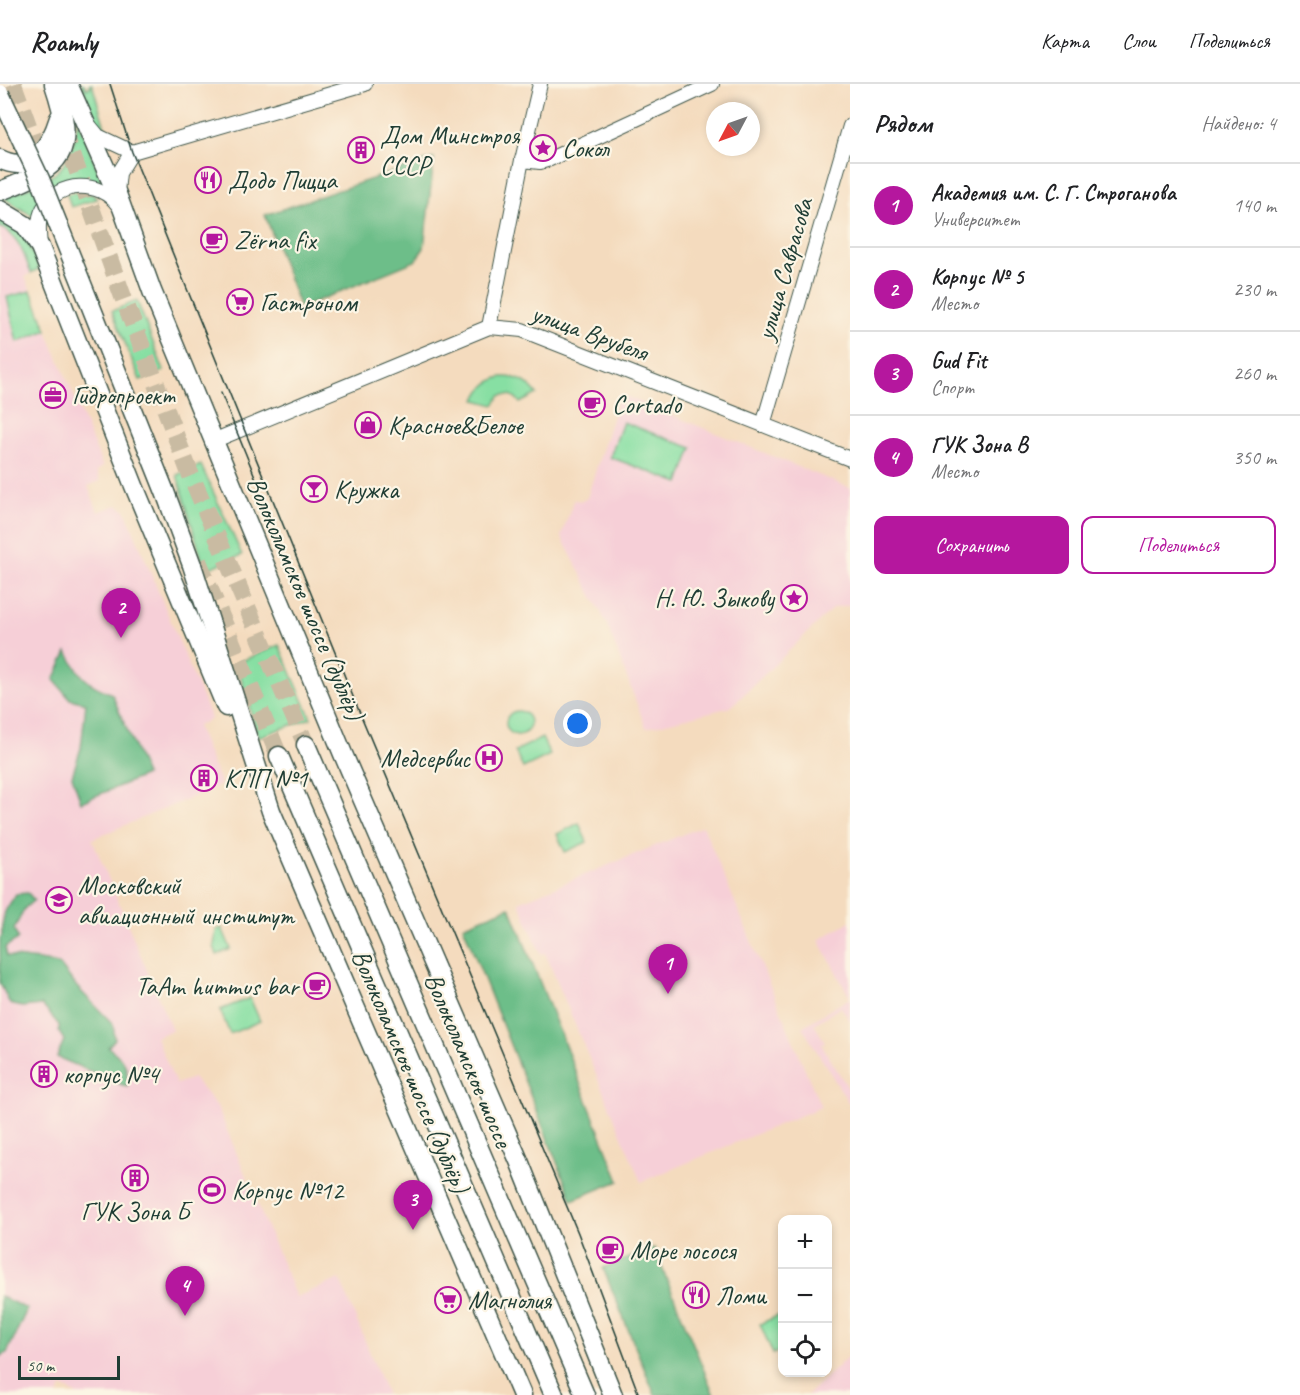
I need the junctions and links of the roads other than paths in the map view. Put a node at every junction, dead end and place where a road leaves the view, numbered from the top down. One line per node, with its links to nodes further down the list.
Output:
1 (54, 84): 7 (main road)
2 (68, 84): 8 (main road, Волоколамское шоссе (дублёр))
3 (365, 84): 10 (street)
4 (540, 84): 12 (street)
5 (712, 84): 12 (street)
6 (0, 94): 24 (main road, Волоколамское шоссе (дублёр), bridge)
7 (62, 111): 11 (main road); 13 (main road)
8 (88, 124): 10 (street); 14 (main road, Волоколамское шоссе (дублёр))
9 (850, 126): 19 (street, улица Саврасова)
10 (132, 152): 14 (street)
11 (0, 159)
12 (522, 160): 18 (street)
13 (0, 191)
14 (117, 194): 16 (main road, Волоколамское шоссе (дублёр))
15 (0, 210): 17 (main road)
16 (125, 217): 17 (street); 20 (main road, Волоколамское шоссе (дублёр))
17 (40, 247): 24 (main road)
18 (489, 327): 19 (street, улица Врубеля); 20 (street, улица Врубеля)
19 (764, 425): 21 (street, улица Врубеля)
20 (213, 441): 28 (main road, Волоколамское шоссе (дублёр))
21 (850, 459)
22 (306, 745): 27 (main road, Волоколамское шоссе)
23 (279, 756): 26 (main road, Волоколамское шоссе)
24 (264, 794): 25 (main road, Волоколамское шоссе (дублёр))
25 (522, 1395)
26 (554, 1395)
27 (585, 1395)
28 (613, 1395)

